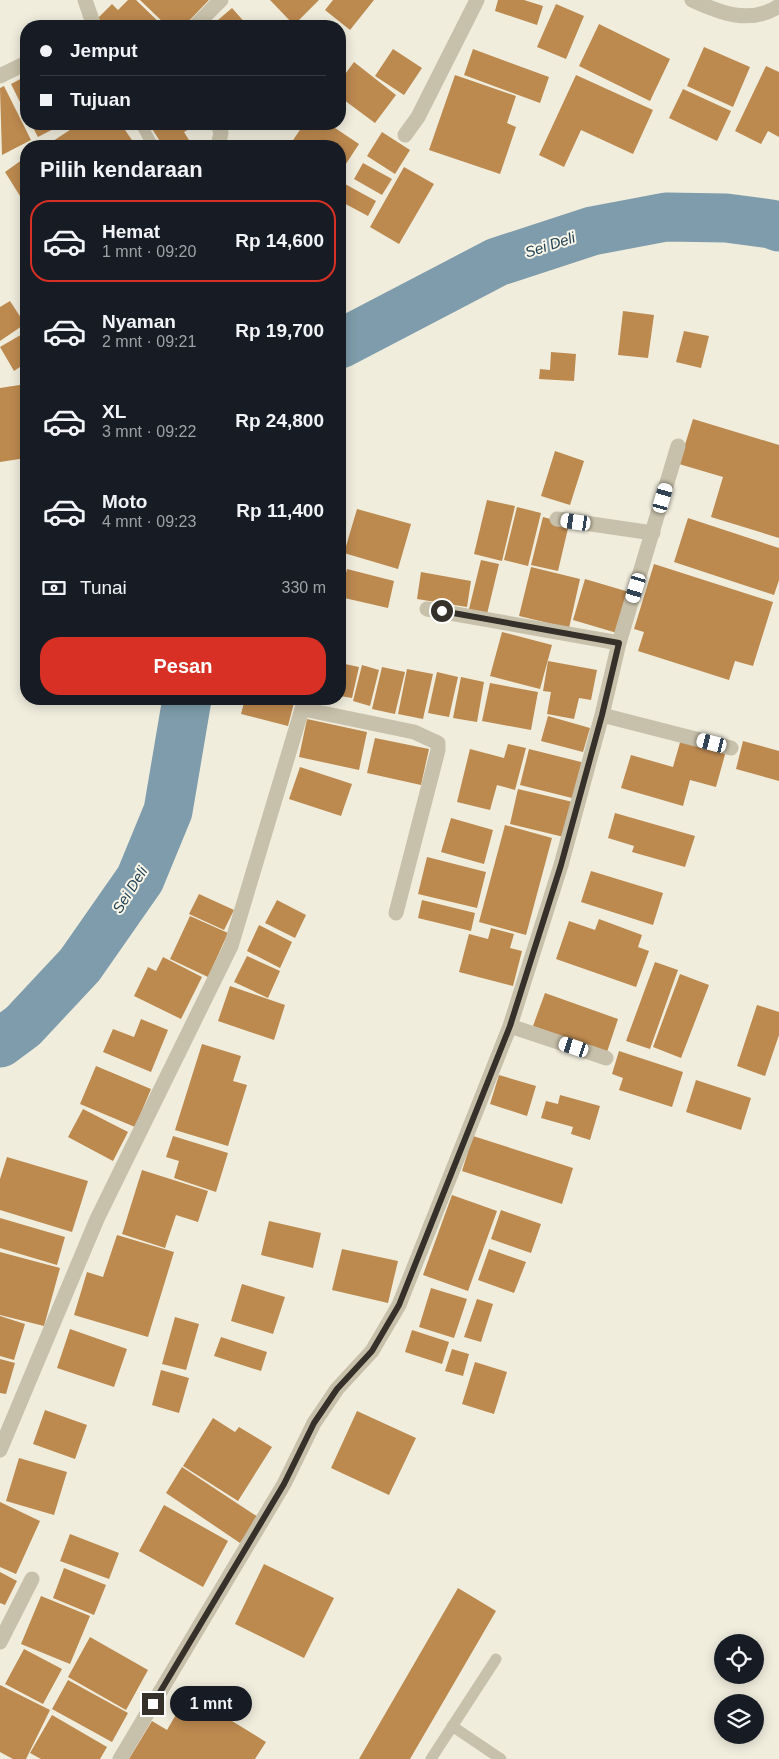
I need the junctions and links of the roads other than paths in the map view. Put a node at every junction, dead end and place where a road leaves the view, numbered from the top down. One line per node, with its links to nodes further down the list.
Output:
1 (85, 0): 6 (street)
2 (221, 0): 7 (street)
3 (477, 0): 10 (street)
4 (692, 0): 5 (street)
5 (779, 6)
6 (92, 20)
7 (201, 20)
8 (20, 66): 9 (street)
9 (0, 76)
10 (405, 135)
11 (678, 446): 13 (street)
12 (557, 519): 13 (street)
13 (653, 533): 15 (street)
14 (427, 609): 15 (street)
15 (619, 643): 18 (street)
16 (304, 705): 23 (street)
17 (308, 705): 20 (street)
18 (602, 715): 19 (street); 21 (street)
19 (731, 748)
20 (396, 913)
21 (510, 1026): 22 (street); 28 (street)
22 (606, 1058)
23 (0, 1450)
24 (32, 1579): 25 (street)
25 (0, 1642)
26 (496, 1659): 27 (lane)
27 (452, 1726): 29 (lane); 30 (lane)
28 (120, 1759)
29 (431, 1759)
30 (501, 1759)

